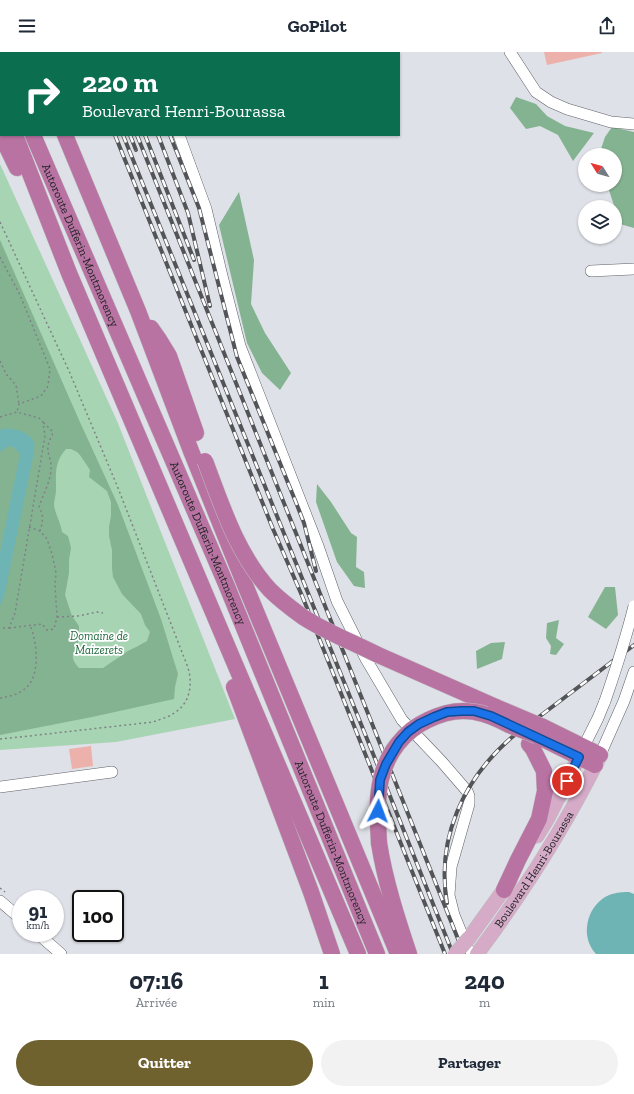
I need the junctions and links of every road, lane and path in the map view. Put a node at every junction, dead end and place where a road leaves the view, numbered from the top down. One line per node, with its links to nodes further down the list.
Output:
1 (510, 52): 2 (street)
2 (634, 124)
3 (2, 136): 12 (highway)
4 (15, 136): 12 (highway, Autoroute Dufferin-Montmorency)
5 (33, 136): 46 (highway, Autoroute Dufferin-Montmorency)
6 (65, 136): 13 (highway)
7 (179, 136): 50 (street)
8 (0, 222): 31 (path)
9 (0, 256): 15 (path)
10 (634, 269): 11 (street)
11 (590, 272)
12 (69, 273): 21 (highway, Autoroute Dufferin-Montmorency)
13 (138, 311): 30 (highway, bridge); 47 (highway)
14 (0, 361): 15 (path)
15 (19, 404): 16 (path)
16 (18, 412): 17 (path); 18 (path)
17 (0, 417)
18 (43, 422): 19 (path); 20 (path)
19 (28, 527): 20 (path); 27 (path)
20 (40, 531): 24 (path)
21 (211, 605): 37 (highway); 45 (highway, Autoroute Dufferin-Montmorency)
22 (634, 606): 32 (street, Boulevard Henri-Bourassa, bridge)
23 (104, 613): 24 (path)
24 (58, 617): 25 (path)
25 (30, 625): 27 (path); 29 (path)
26 (0, 628): 27 (path)
27 (9, 628)
28 (634, 672): 33 (street, Boulevard Henri-Bourassa)
29 (0, 698)
30 (536, 735): 32 (highway); 36 (highway); 48 (highway, bridge)
31 (0, 739)
32 (582, 752): 33 (highway); 36 (main road, Boulevard Henri-Bourassa)
33 (598, 760): 51 (main road, Boulevard Henri-Bourassa)
34 (112, 772): 35 (street)
35 (0, 787)
36 (504, 890): 49 (main road, Boulevard Henri-Bourassa, bridge)
37 (310, 892): 43 (highway); 44 (highway)
38 (0, 901): 39 (street)
39 (12, 912): 40 (street)
40 (0, 913)
41 (47, 942): 42 (street)
42 (61, 954)
43 (332, 954)
44 (338, 954)
45 (358, 954)
46 (377, 954)
47 (398, 954)
48 (409, 954)
49 (455, 954)
50 (470, 954)
51 (477, 954)

